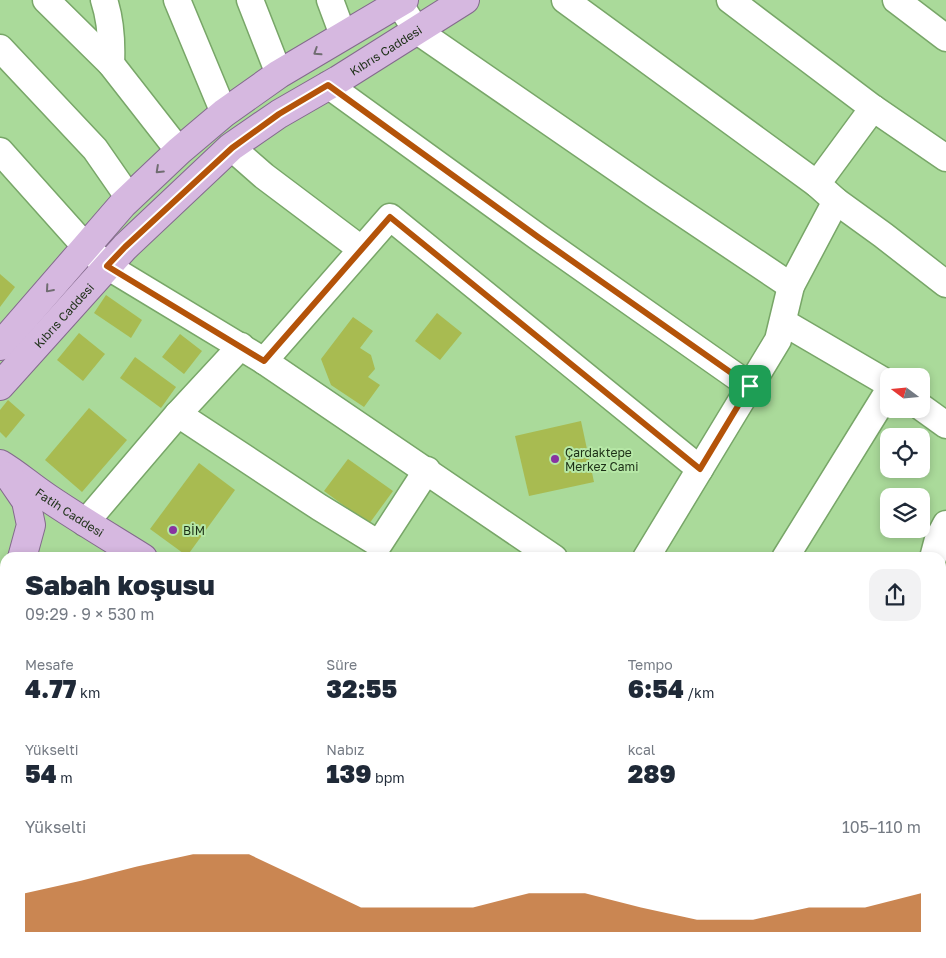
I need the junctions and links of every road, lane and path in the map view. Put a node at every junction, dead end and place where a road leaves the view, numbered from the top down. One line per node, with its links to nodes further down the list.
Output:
1 (46, 0): 15 (street)
2 (104, 0): 15 (street)
3 (177, 0): 19 (street)
4 (250, 0): 16 (street)
5 (330, 0): 12 (street)
6 (465, 0): 11 (main road, Kıbrıs Caddesi)
7 (566, 0): 24 (street)
8 (730, 0): 18 (street)
9 (896, 0): 13 (street)
10 (401, 2): 11 (street); 12 (main road)
11 (416, 30): 17 (main road, Kıbrıs Caddesi); 31 (street)
12 (343, 35): 16 (main road, one-way to 16)
13 (946, 38)
14 (0, 48): 25 (street)
15 (111, 64): 22 (street)
16 (279, 74): 19 (main road)
17 (328, 85): 20 (main road, Kıbrıs Caddesi); 38 (street)
18 (873, 108): 23 (street); 24 (street)
19 (224, 113): 22 (main road)
20 (232, 148): 28 (street); 29 (main road, Kıbrıs Caddesi)
21 (0, 151): 27 (street)
22 (180, 151): 25 (main road, one-way to 25)
23 (946, 158)
24 (817, 184): 26 (street)
25 (130, 198): 27 (main road)
26 (836, 201): 30 (street); 31 (street)
27 (85, 246): 29 (street); 33 (main road, one-way to 33)
28 (361, 249): 35 (street); 44 (street)
29 (107, 266): 34 (street); 37 (main road, Kıbrıs Caddesi)
30 (946, 284)
31 (792, 286): 32 (street)
32 (783, 322): 36 (street); 38 (street)
33 (0, 346)
34 (241, 346): 35 (street); 41 (street)
35 (264, 361): 45 (street)
36 (880, 379)
37 (0, 386)
38 (750, 386): 44 (street)
39 (880, 405): 52 (street)
40 (930, 413): 42 (street)
41 (178, 414): 45 (street); 46 (street)
42 (946, 425)
43 (0, 466): 46 (main road, Fatih Caddesi); 48 (main road)
44 (700, 469): 51 (street)
45 (427, 470): 50 (street)
46 (85, 522): 49 (main road, Fatih Caddesi)
47 (946, 524): 53 (street)
48 (24, 552)
49 (133, 552)
50 (545, 552)
51 (650, 552)
52 (789, 552)
53 (935, 552)

